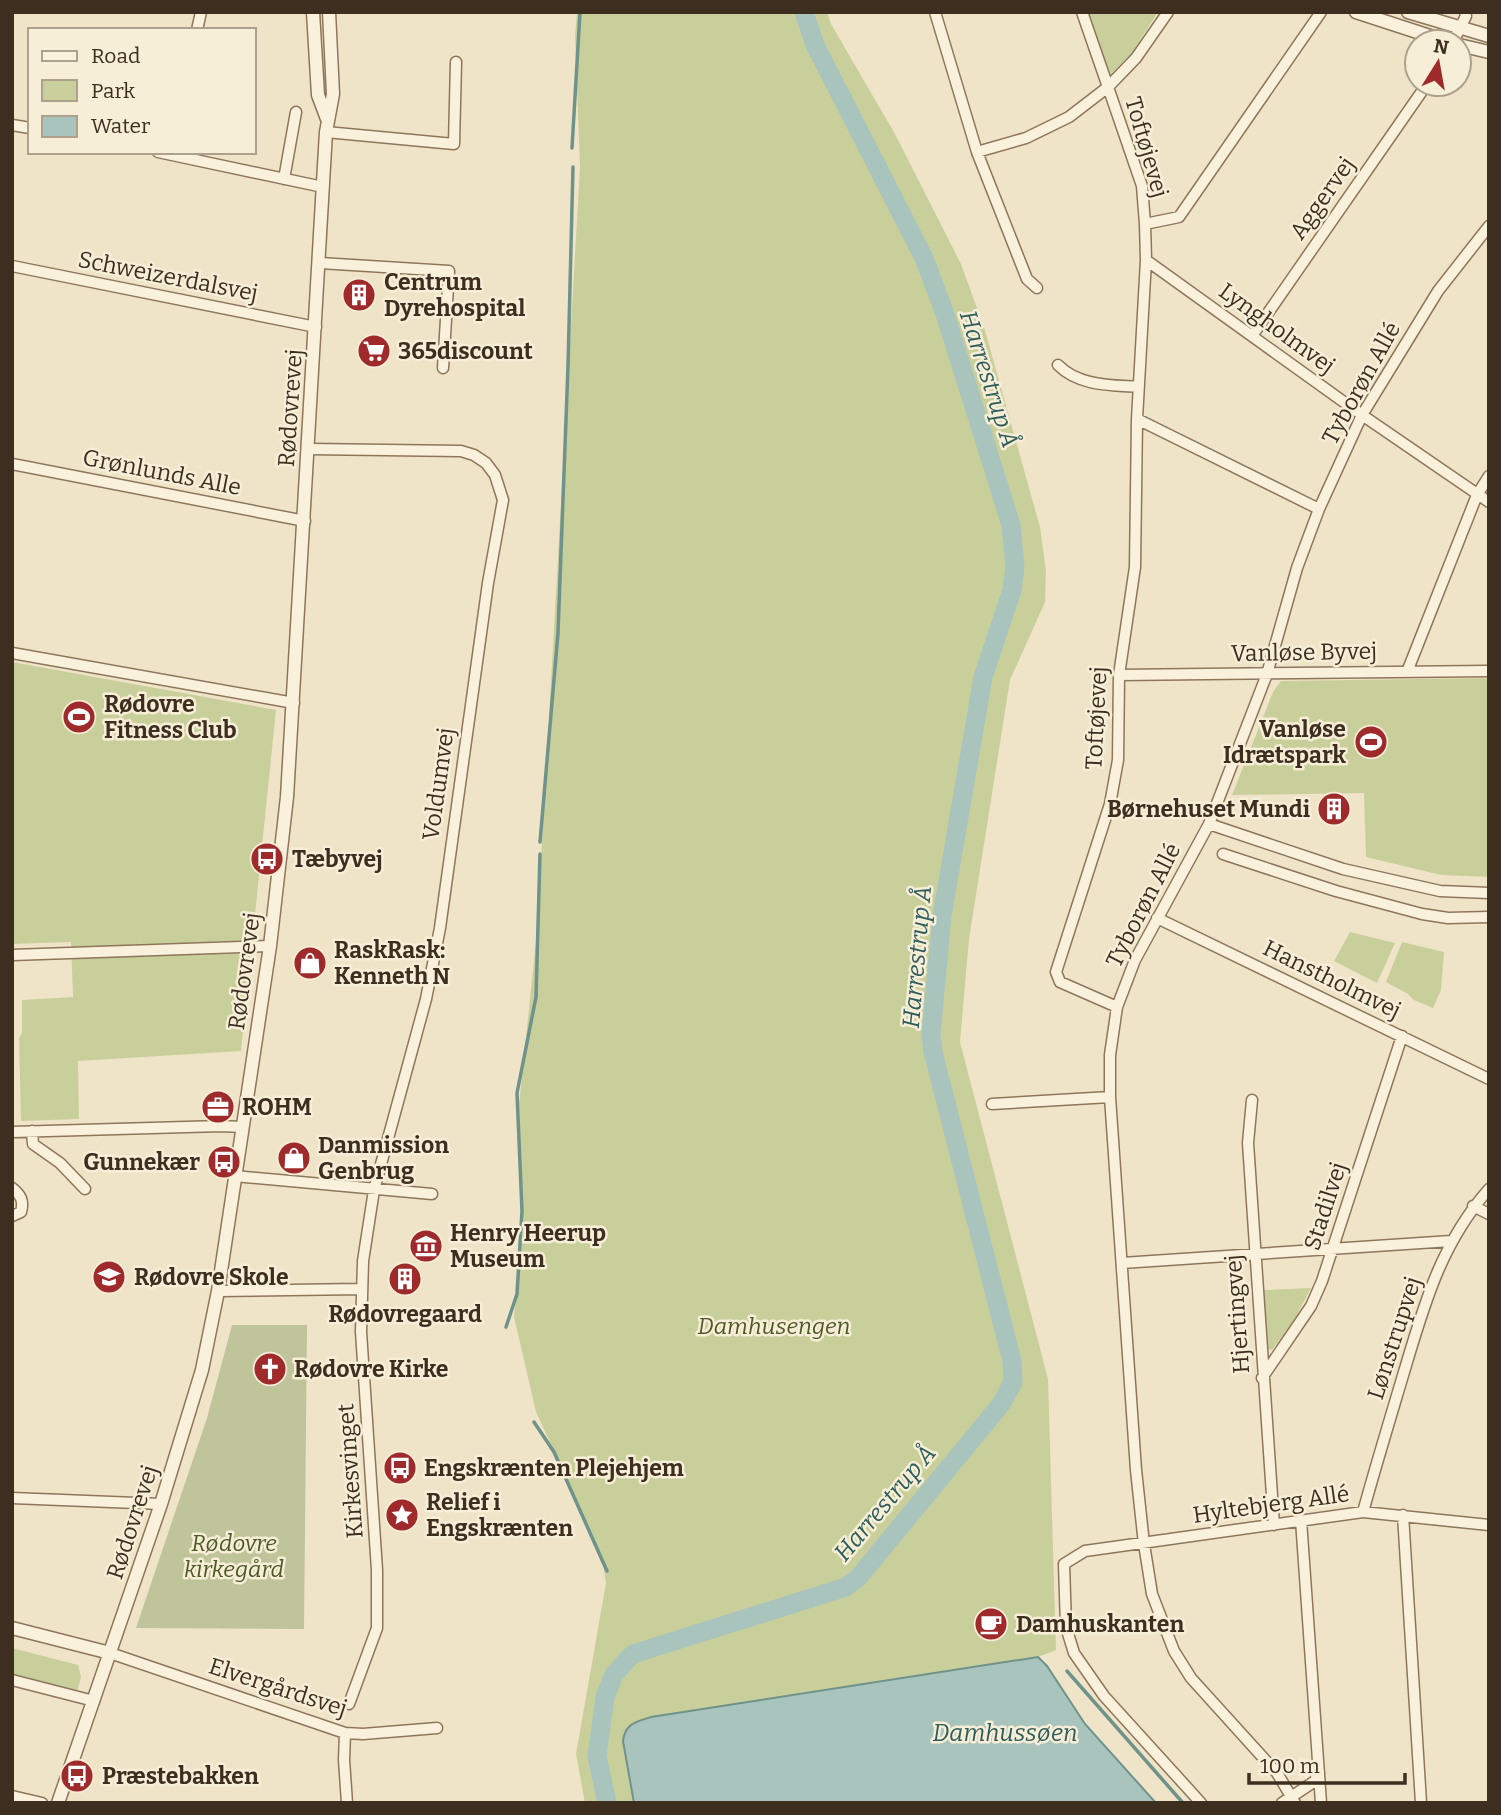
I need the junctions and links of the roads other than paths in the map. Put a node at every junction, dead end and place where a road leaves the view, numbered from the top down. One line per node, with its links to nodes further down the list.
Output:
1 (313, 12): 16 (street, Rødovrevej)
2 (329, 12): 16 (street, Rødovrevej)
3 (935, 12): 17 (street)
4 (1082, 12): 13 (street, Toftøjevej)
5 (1168, 12): 13 (street)
6 (1321, 12): 21 (street)
7 (1356, 12): 10 (street)
8 (1408, 12): 11 (street)
9 (1465, 12): 11 (street)
10 (1405, 28)
11 (1460, 28)
12 (456, 62): 16 (street)
13 (1108, 87): 17 (street); 21 (street, Toftøjevej)
14 (1417, 98): 28 (street, Aggervej)
15 (296, 112): 19 (street)
16 (326, 126): 20 (street, Rødovrevej)
17 (977, 152): 26 (street)
18 (174, 154): 19 (street)
19 (284, 179): 20 (street)
20 (323, 187): 24 (street, Rødovrevej)
21 (1145, 224): 23 (street, Toftøjevej)
22 (1489, 226): 32 (street, Tyborøn Allé)
23 (1146, 255): 28 (street, Lyngholmvej); 31 (street, Toftøjevej)
24 (320, 262): 27 (street, Rødovrevej); 30 (street)
25 (12, 266): 27 (street, Schweizerdalsvej)
26 (1037, 288)
27 (316, 327): 34 (street, Rødovrevej)
28 (1252, 335): 32 (street, Lyngholmvej)
29 (1058, 365): 31 (street)
30 (443, 368)
31 (1138, 387): 33 (street, Toftøjevej)
32 (1362, 415): 37 (street, Lyngholmvej); 39 (street, Tyborøn Allé)
33 (1137, 419): 39 (street); 45 (street, Toftøjevej)
34 (309, 449): 40 (street, Rødovrevej); 69 (street, Voldumvej)
35 (12, 464): 40 (street, Grønlunds Alle)
36 (1489, 476): 37 (street)
37 (1477, 495): 38 (street, Lyngholmvej); 43 (street)
38 (1489, 502)
39 (1319, 509): 44 (street, Tyborøn Allé)
40 (305, 521): 46 (street, Rødovrevej)
41 (12, 653): 46 (street)
42 (1489, 671): 43 (street, Vanløse Byvej)
43 (1407, 672): 44 (street, Vanløse Byvej)
44 (1267, 674): 45 (street, Vanløse Byvej); 47 (street, Tyborøn Allé)
45 (1119, 675): 56 (street, Toftøjevej)
46 (294, 703): 54 (street, Rødovrevej)
47 (1209, 824): 49 (street); 52 (street, Tyborøn Allé)
48 (1223, 855): 50 (street)
49 (1343, 869): 50 (street); 51 (street)
50 (1336, 891): 53 (street)
51 (1489, 893)
52 (1157, 918): 56 (street, Tyborøn Allé); 57 (street, Hanstholmvej)
53 (1489, 918)
54 (270, 946): 55 (street); 62 (street, Rødovrevej)
55 (12, 955)
56 (1117, 1007): 59 (street, Tyborøn Allé)
57 (1402, 1036): 58 (street, Hanstholmvej); 75 (street, Stadilvej)
58 (1489, 1079)
59 (1110, 1097): 61 (street); 77 (street, Tyborøn Allé)
60 (1252, 1100): 76 (street, Hjertingvej)
61 (992, 1104)
62 (242, 1127): 63 (street); 65 (street, Rødovrevej)
63 (32, 1131): 64 (street); 67 (street)
64 (12, 1132)
65 (234, 1176): 69 (street); 79 (street, Rødovrevej)
66 (12, 1188): 73 (street)
67 (85, 1189)
68 (1489, 1189): 71 (street, Lønstrupvej)
69 (374, 1190): 70 (street); 78 (street, Voldumvej)
70 (432, 1194)
71 (1474, 1206): 72 (street); 74 (street, Lønstrupvej)
72 (1489, 1214)
73 (12, 1216)
74 (1451, 1241): 75 (street); 83 (street, Lønstrupvej)
75 (1334, 1248): 76 (street); 80 (street, Stadilvej)
76 (1254, 1253): 77 (street); 80 (street, Hjertingvej)
77 (1122, 1263): 88 (street, Tyborøn Allé)
78 (361, 1289): 79 (street); 93 (street, Kirkesvinget)
79 (218, 1291): 82 (street, Rødovrevej)
80 (1262, 1378): 86 (street, Hjertingvej)
81 (12, 1498): 82 (street)
82 (161, 1504): 90 (street, Rødovrevej)
83 (1363, 1512): 84 (street, Hyltebjerg Allé); 85 (street, Hyltebjerg Allé)
84 (1403, 1515): 87 (street, Hyltebjerg Allé); 104 (street)
85 (1301, 1520): 86 (street, Hyltebjerg Allé); 96 (street)
86 (1274, 1525): 88 (street, Hyltebjerg Allé)
87 (1489, 1525)
88 (1144, 1544): 98 (street, Tyborøn Allé); 102 (street, Hyltebjerg Allé)
89 (12, 1629): 90 (street)
90 (110, 1653): 92 (street, Rødovrevej); 95 (street, Elvergårdsvej)
91 (12, 1681): 92 (street)
92 (94, 1701): 100 (street, Rødovrevej)
93 (349, 1704)
94 (437, 1728): 95 (street, Elvergårdsvej)
95 (345, 1733): 101 (street)
96 (1319, 1772): 98 (street); 103 (street)
97 (12, 1796): 99 (street)
98 (1289, 1800)
99 (41, 1803)
100 (58, 1803)
101 (347, 1803)
102 (1201, 1803)
103 (1321, 1803)
104 (1422, 1803)

